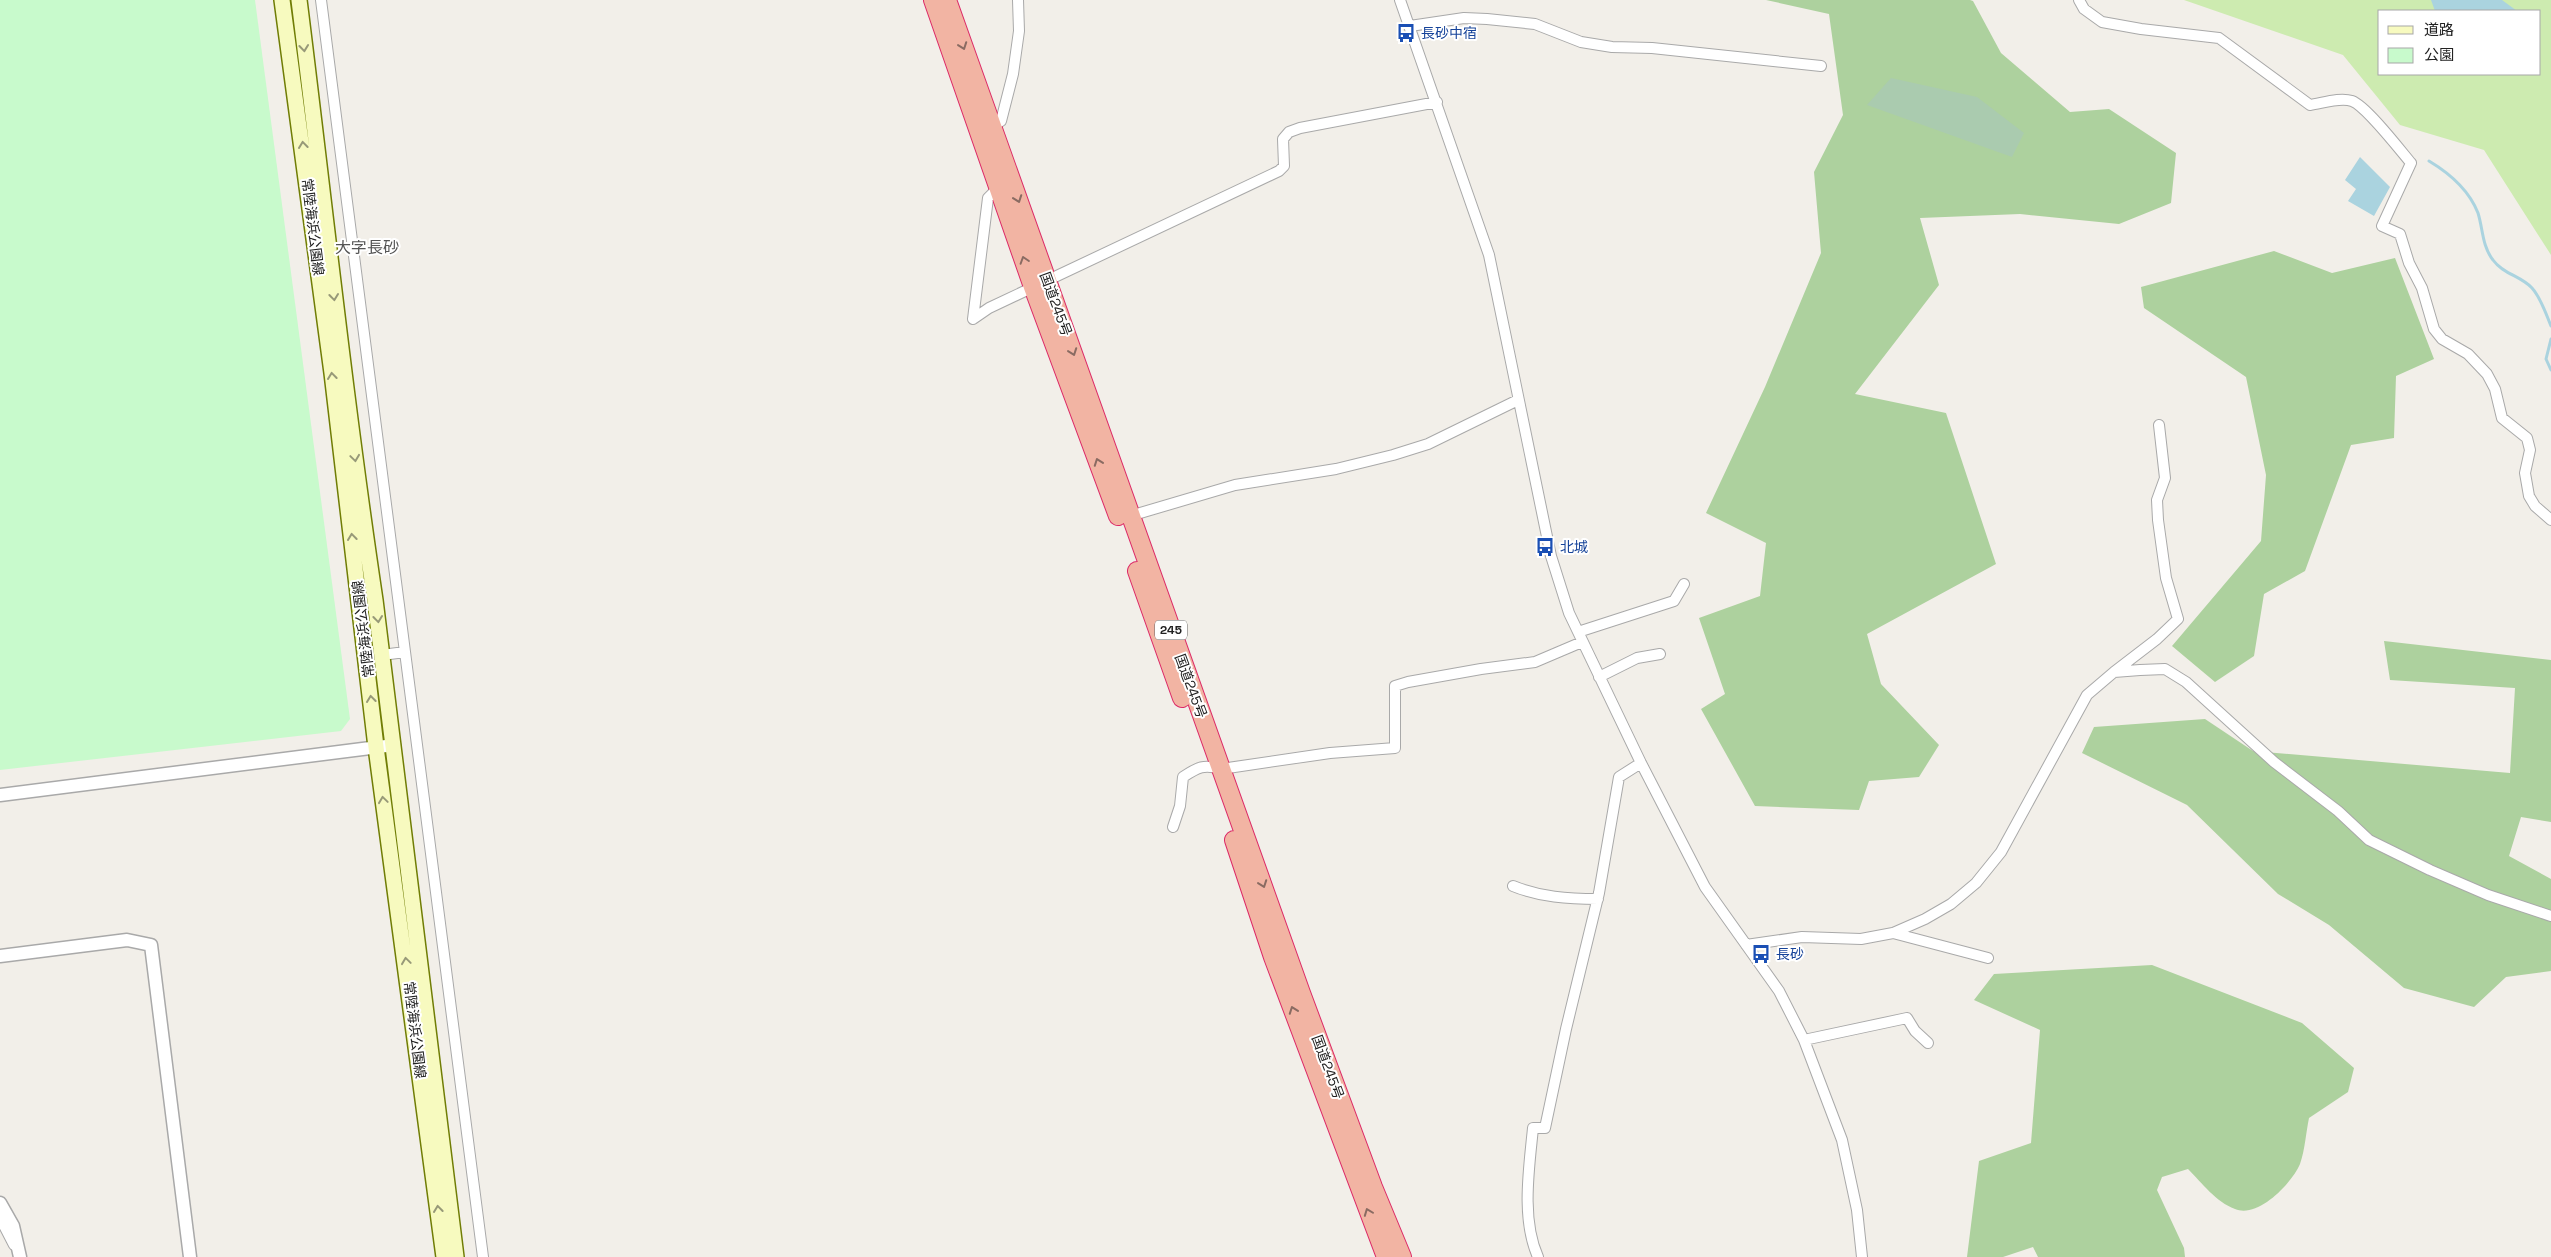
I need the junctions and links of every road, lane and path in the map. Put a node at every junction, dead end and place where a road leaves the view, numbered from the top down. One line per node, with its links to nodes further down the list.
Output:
1 (282, 0): 27 (main road, 常陸海浜公園線, one-way to 1)
2 (299, 0): 23 (main road, 常陸海浜公園線, one-way to 23)
3 (321, 0): 21 (street)
4 (933, 0): 13 (highway, 国道245号 / 245)
5 (947, 0): 12 (highway, 国道245号 / 245, one-way to 12)
6 (1018, 0): 12 (street)
7 (1400, 0): 9 (street)
8 (2079, 0): 18 (street)
9 (1410, 26): 10 (street); 11 (street)
10 (1821, 66)
11 (1437, 102): 14 (street); 15 (street)
12 (993, 126): 14 (highway, 国道245号 / 245, one-way to 14)
13 (998, 188): 14 (highway, 国道245号 / 245, one-way to 13); 14 (street)
14 (1040, 283): 17 (highway, 国道245号 / 245, one-way to 17); 29 (highway, 国道245号 / 245, one-way to 14)
15 (1518, 400): 17 (street); 20 (street)
16 (2159, 425): 24 (street)
17 (1130, 516): 29 (highway, 国道245号 / 245)
18 (2551, 520)
19 (1684, 584): 20 (street)
20 (1580, 637): 25 (street); 29 (street)
21 (405, 652): 23 (street); 47 (street)
22 (1660, 654): 25 (street)
23 (382, 655): 26 (main road, 常陸海浜公園線)
24 (2114, 672): 34 (street); 35 (street)
25 (1599, 677): 28 (street)
26 (394, 745): 27 (street); 46 (main road, 常陸海浜公園線)
27 (376, 747): 30 (street); 45 (main road, 常陸海浜公園線, one-way to 27)
28 (1641, 763): 33 (street); 36 (street)
29 (1214, 767): 31 (street); 48 (highway, 国道245号 / 245, one-way to 29); 49 (highway, 国道245号 / 245, one-way to 49)
30 (0, 795)
31 (1173, 827)
32 (1513, 886): 33 (street)
33 (1598, 899): 50 (street)
34 (2551, 916)
35 (1893, 933): 36 (street); 38 (street)
36 (1746, 945): 39 (street)
37 (0, 956): 44 (street)
38 (1988, 958)
39 (1804, 1040): 40 (street); 51 (street)
40 (1928, 1043)
41 (0, 1203): 43 (street)
42 (0, 1218): 43 (street)
43 (20, 1256)
44 (190, 1257)
45 (444, 1257)
46 (456, 1257)
47 (483, 1257)
48 (1386, 1257)
49 (1402, 1257)
50 (1538, 1257)
51 (1862, 1257)

